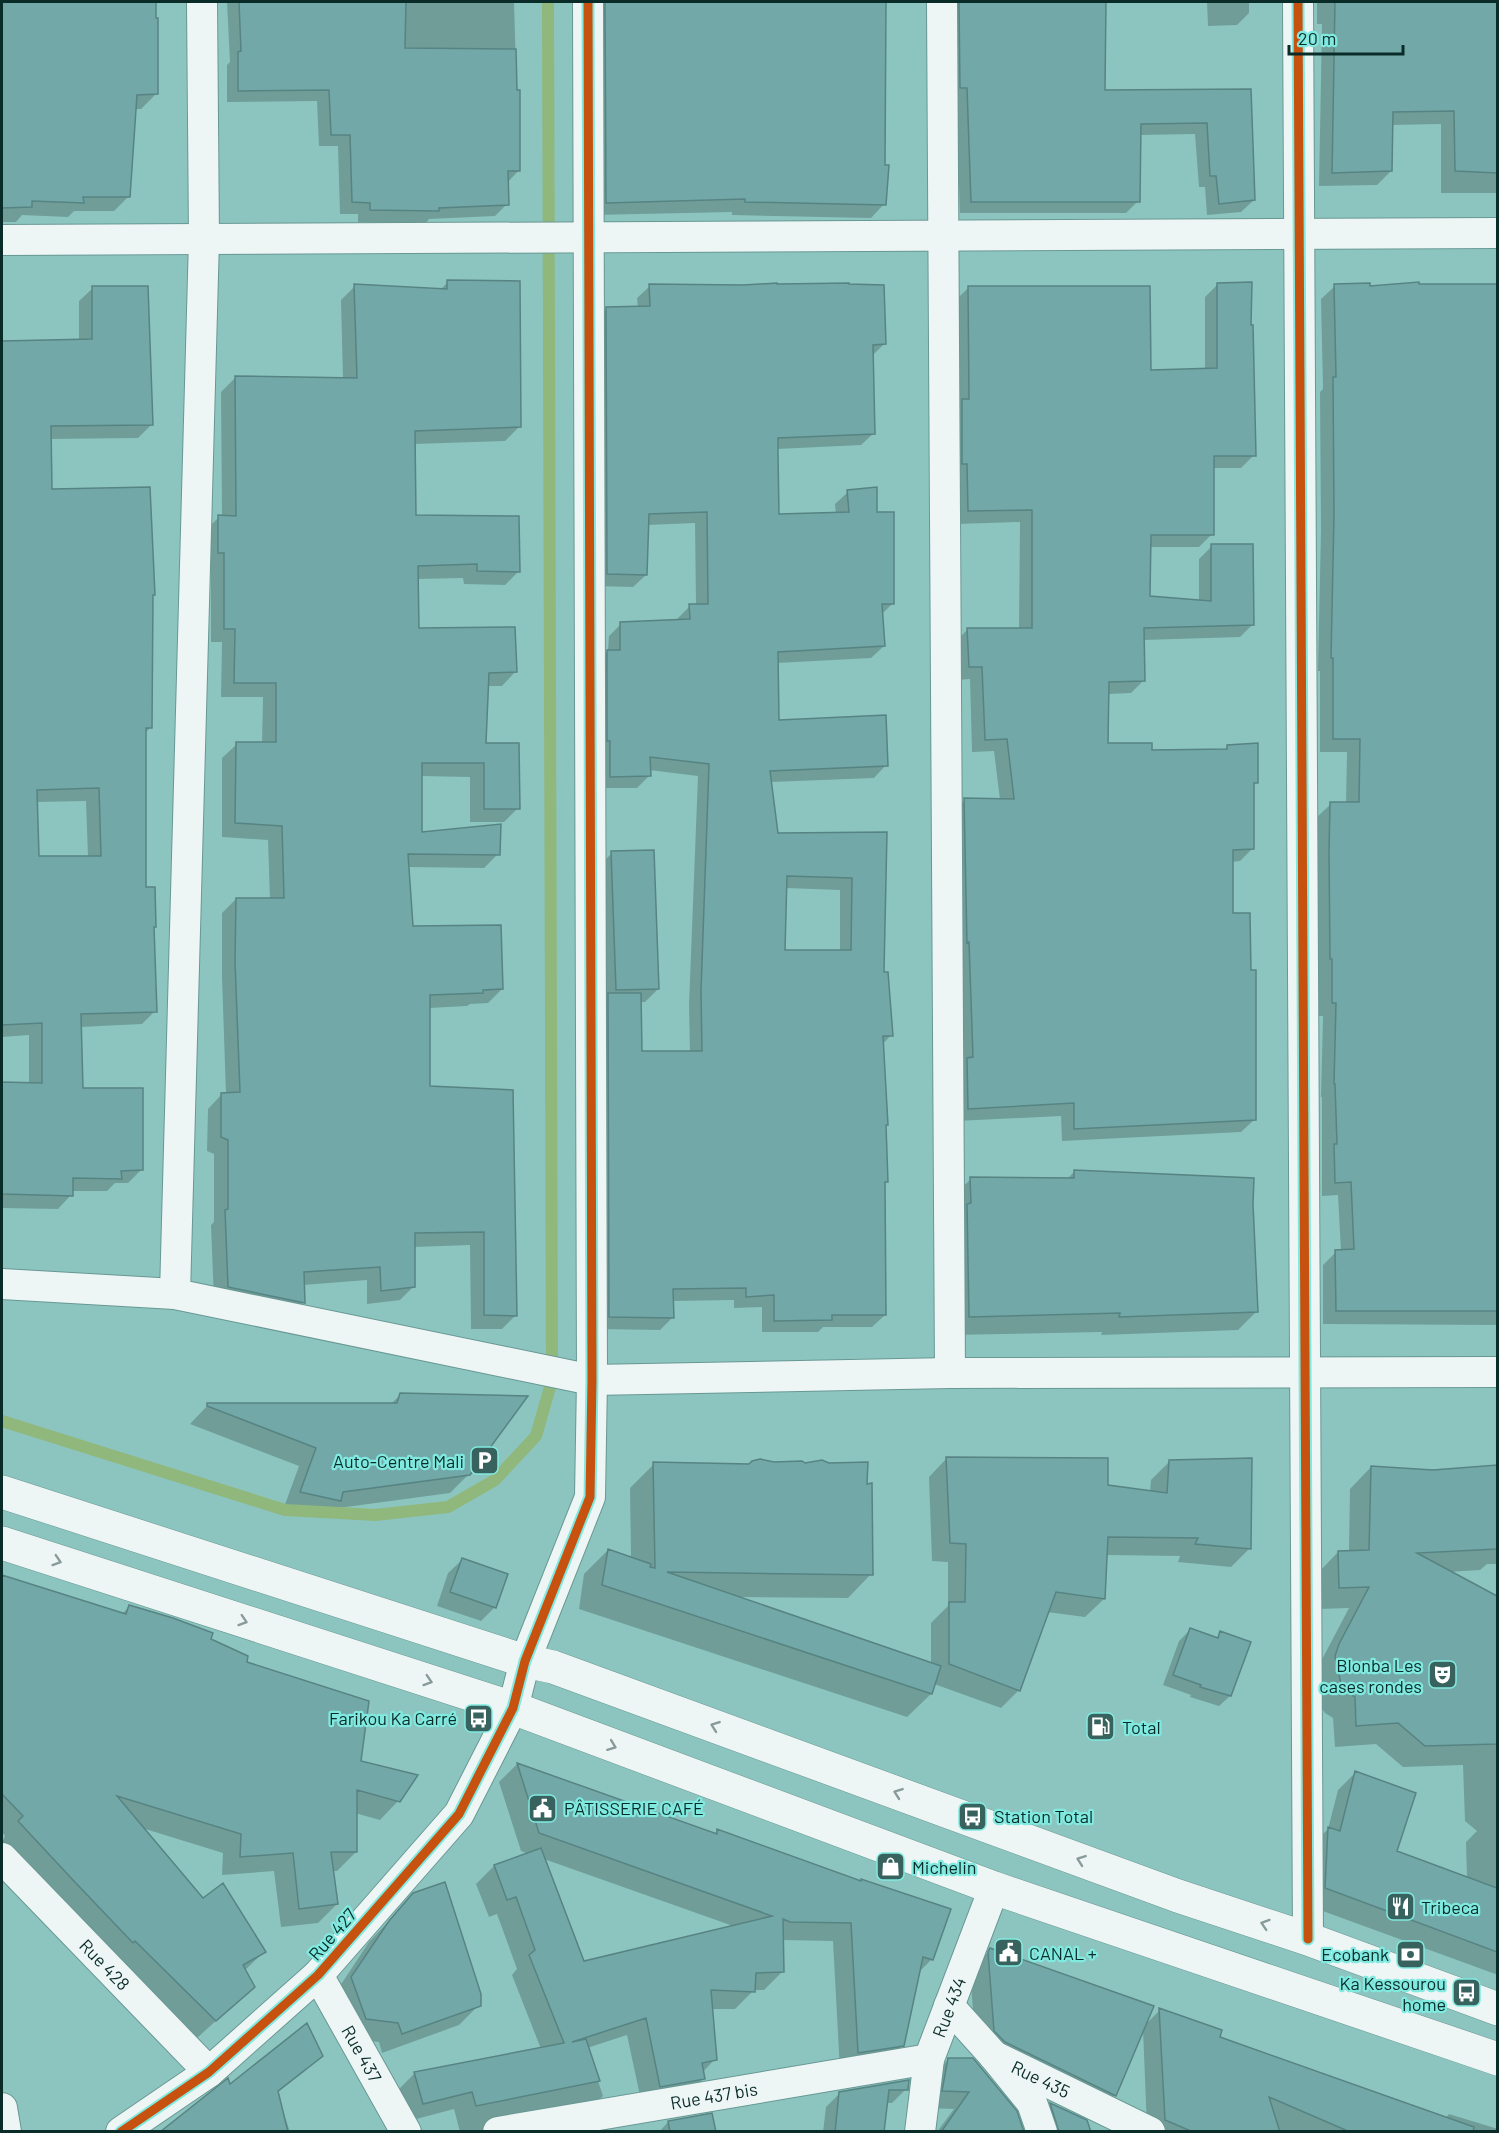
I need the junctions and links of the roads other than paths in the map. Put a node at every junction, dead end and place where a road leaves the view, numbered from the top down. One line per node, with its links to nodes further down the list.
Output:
1 (202, 2): 9 (street)
2 (588, 2): 8 (street, Rue 427)
3 (942, 2): 7 (street)
4 (1298, 2): 5 (street)
5 (1299, 234): 6 (street); 7 (street); 13 (street)
6 (1497, 234)
7 (944, 236): 8 (street); 15 (street)
8 (589, 238): 9 (street); 16 (street, Rue 427)
9 (204, 239): 10 (street); 12 (street)
10 (2, 240)
11 (2, 1284): 12 (street)
12 (175, 1294): 16 (street)
13 (1305, 1372): 14 (street); 15 (street); 23 (street)
14 (1497, 1372)
15 (950, 1373): 16 (street)
16 (592, 1380): 19 (street, Rue 427)
17 (2, 1492): 19 (main road)
18 (2, 1544): 20 (main road, one-way to 20)
19 (525, 1661): 20 (street, Rue 427); 23 (main road, one-way to 19)
20 (513, 1708): 22 (main road, one-way to 22); 24 (street, Rue 427)
21 (2, 1858): 30 (street, Rue 428)
22 (994, 1888): 25 (street, Rue 434); 29 (main road)
23 (1308, 1939): 26 (main road)
24 (318, 1975): 30 (street, Rue 427); 34 (street, Rue 437)
25 (949, 2006): 27 (street, Rue 435); 28 (street, Rue 434)
26 (1497, 2008)
27 (994, 2056): 37 (street); 38 (street, Rue 435)
28 (929, 2059): 35 (street, Rue 437 bis); 36 (street, Rue 434)
29 (1497, 2059)
30 (208, 2072): 33 (street, Rue 427)
31 (2, 2108): 32 (street)
32 (6, 2132)
33 (121, 2132)
34 (406, 2132)
35 (498, 2132)
36 (921, 2132)
37 (1042, 2132)
38 (1150, 2132)

